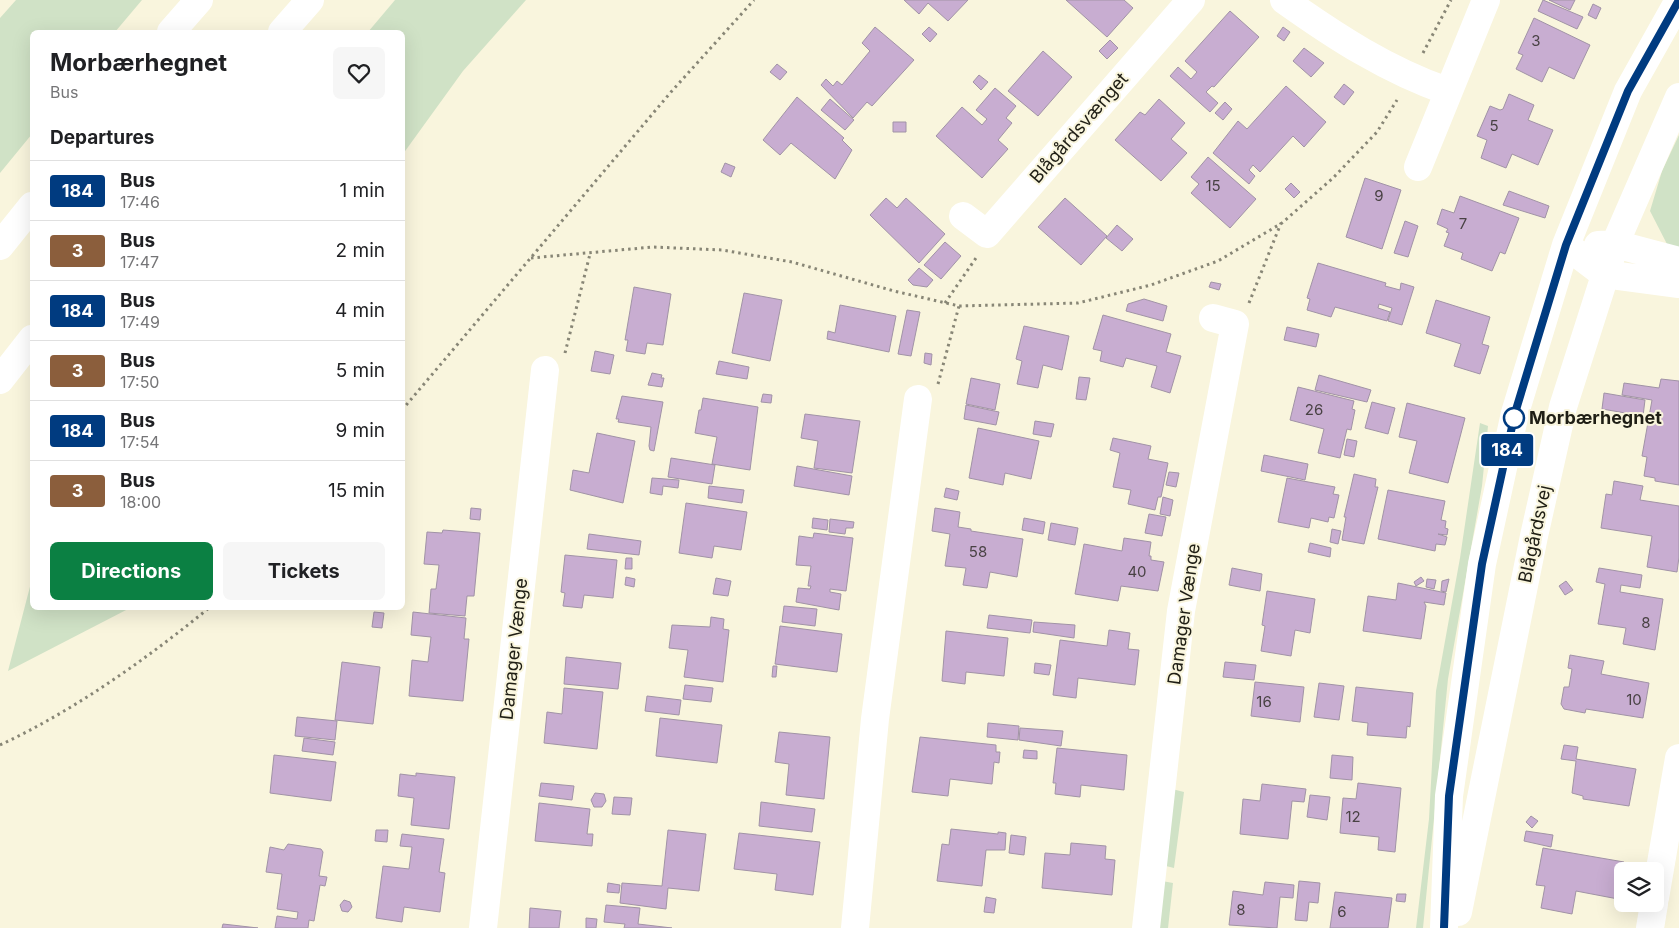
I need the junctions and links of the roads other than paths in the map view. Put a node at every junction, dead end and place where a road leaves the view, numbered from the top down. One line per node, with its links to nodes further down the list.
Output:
1 (199, 0): 7 (main road)
2 (310, 0): 8 (main road)
3 (1191, 0): 13 (main road, Blågårdsvænget)
4 (1284, 0): 9 (main road)
5 (1486, 0): 9 (main road)
6 (1679, 0): 15 (main road)
7 (173, 30)
8 (284, 30)
9 (1447, 91): 11 (main road)
10 (1679, 97): 14 (main road, Blågårdsvej)
11 (1418, 168)
12 (30, 208): 16 (main road)
13 (963, 216)
14 (1615, 244): 15 (main road); 17 (main road); 18 (main road, Blågårdsvej)
15 (1566, 245): 18 (main road); 31 (main road)
16 (0, 246)
17 (1679, 260)
18 (1604, 274): 19 (main road); 32 (main road, Blågårdsvej)
19 (1679, 284)
20 (1224, 321): 30 (main road, Damager Vænge)
21 (30, 342): 23 (main road)
22 (545, 370): 28 (main road, Damager Vænge)
23 (0, 380)
24 (918, 399): 29 (main road)
25 (1679, 761): 26 (main road)
26 (1661, 862)
27 (1653, 912): 33 (main road)
28 (483, 928)
29 (854, 928)
30 (1146, 928)
31 (1444, 928)
32 (1454, 928)
33 (1650, 928)

